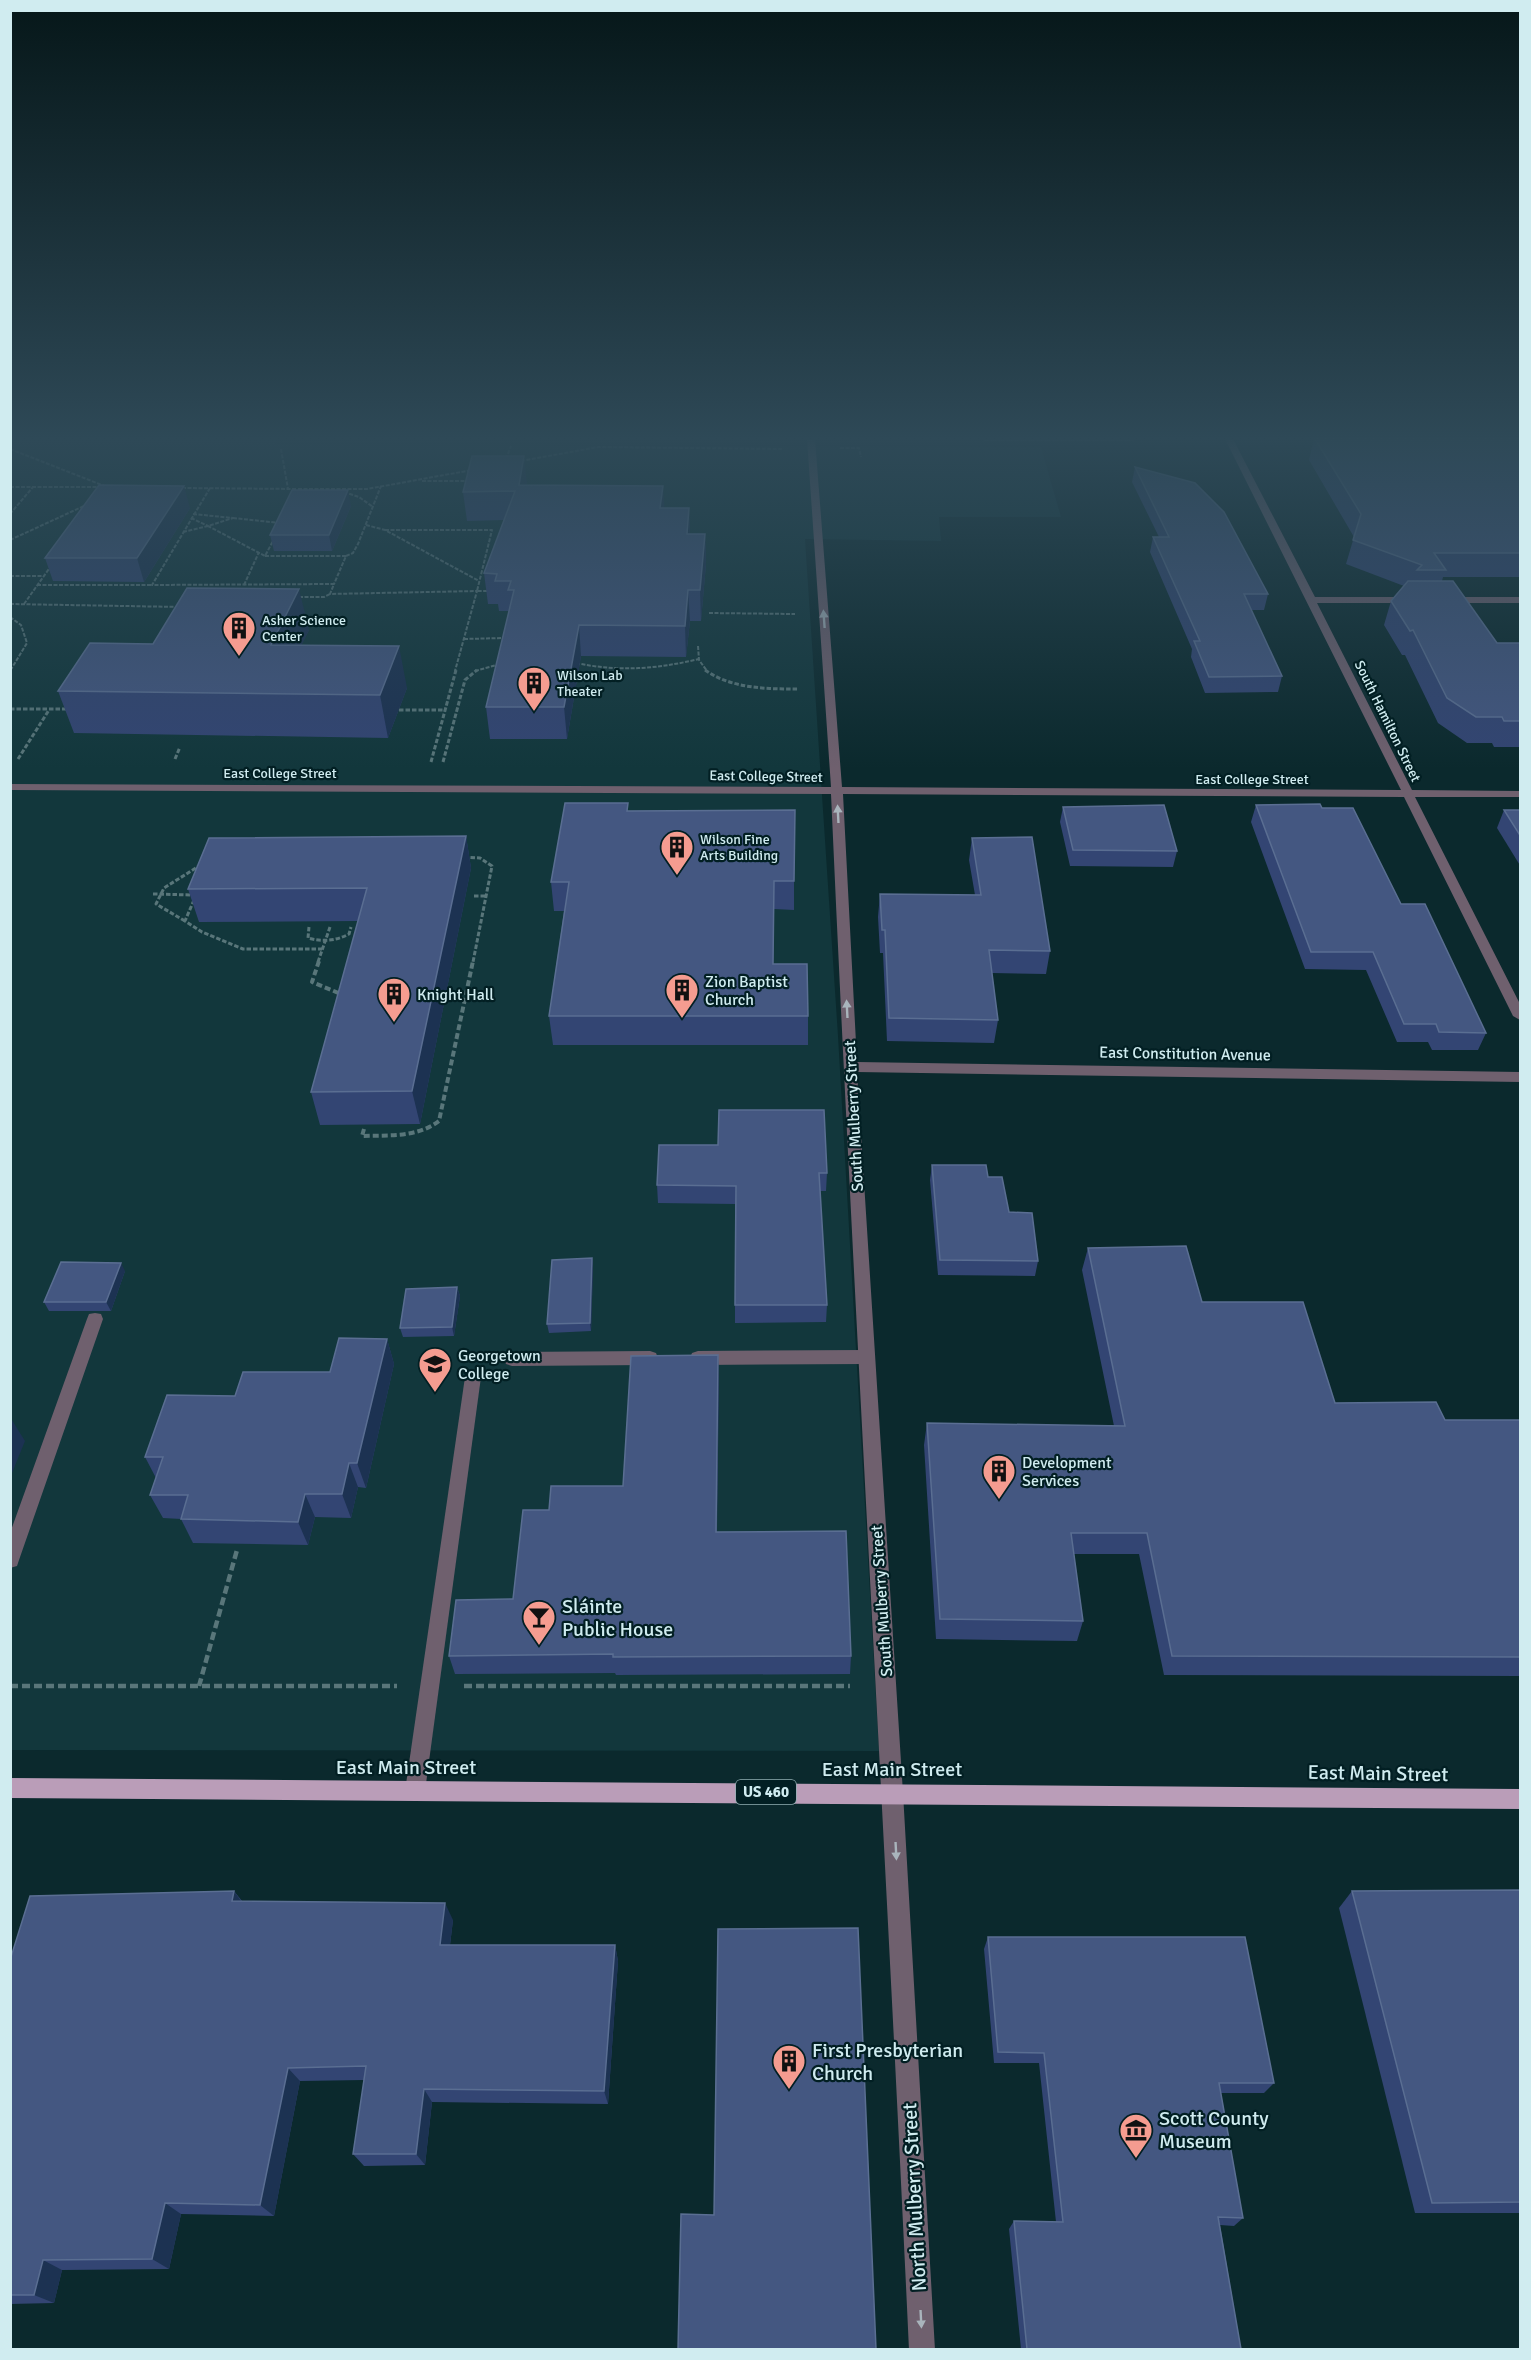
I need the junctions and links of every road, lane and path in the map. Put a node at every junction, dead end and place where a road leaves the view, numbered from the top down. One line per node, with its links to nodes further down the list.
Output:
1 (173, 549): 18 (path)
2 (253, 549): 9 (path)
3 (269, 549): 10 (path)
4 (355, 549): 11 (path)
5 (421, 549): 15 (path)
6 (487, 549): 15 (path)
7 (819, 549): 52 (street, South Mulberry Street, one-way to 7)
8 (1285, 549): 25 (street, South Hamilton Street)
9 (259, 552): 10 (path); 19 (path)
10 (266, 556): 11 (path)
11 (346, 556): 16 (path)
12 (56, 559): 14 (path)
13 (10, 576): 14 (path)
14 (44, 576): 17 (path)
15 (479, 580): 21 (path)
16 (334, 584): 19 (path); 23 (path)
17 (37, 585): 18 (path); 30 (path)
18 (152, 585): 19 (path)
19 (244, 585): 20 (path)
20 (241, 591)
21 (477, 591): 22 (path); 23 (path); 36 (path)
22 (493, 591)
23 (330, 594): 24 (path)
24 (292, 597)
25 (1312, 600): 26 (street); 53 (street, South Hamilton Street)
26 (1425, 600)
27 (1437, 600): 28 (street)
28 (1521, 600)
29 (10, 604): 30 (path)
30 (23, 605): 31 (path)
31 (186, 607)
32 (709, 613): 33 (path)
33 (802, 614)
34 (10, 616): 41 (path)
35 (507, 638): 36 (path)
36 (464, 639): 47 (path)
37 (698, 646): 38 (path)
38 (699, 659): 40 (path); 42 (path)
39 (507, 662): 50 (path)
40 (575, 663)
41 (10, 671)
42 (806, 688)
43 (73, 700): 45 (path)
44 (10, 709): 45 (path)
45 (49, 710): 48 (path)
46 (399, 710): 47 (path)
47 (445, 710): 49 (path)
48 (18, 760)
49 (430, 764)
50 (440, 772)
51 (10, 787): 52 (street, East College Street)
52 (837, 792): 53 (street, East College Street); 69 (street, South Mulberry Street, one-way to 52)
53 (1407, 794): 54 (street, East College Street); 68 (street, South Hamilton Street)
54 (1521, 794)
55 (453, 857): 60 (path)
56 (201, 866): 58 (path)
57 (153, 894): 58 (path)
58 (161, 895): 61 (path); 61 (path)
59 (474, 896): 60 (path)
60 (488, 896): 71 (path)
61 (185, 921): 66 (path)
62 (309, 927): 65 (path)
63 (330, 927): 65 (path)
64 (351, 927): 65 (path)
65 (325, 940): 66 (path)
66 (322, 949): 67 (path)
67 (342, 994)
68 (1521, 1016)
69 (850, 1067): 70 (street, East Constitution Avenue); 73 (street, South Mulberry Street)
70 (1521, 1077)
71 (364, 1129)
72 (95, 1319): 77 (street)
73 (866, 1358): 74 (street); 81 (street, South Mulberry Street)
74 (512, 1359)
75 (473, 1377): 80 (street)
76 (237, 1550): 78 (path)
77 (10, 1560)
78 (199, 1686)
79 (10, 1788): 80 (main road, East Main Street / US 460)
80 (416, 1791): 81 (main road, East Main Street / US 460)
81 (893, 1793): 82 (main road, East Main Street / US 460); 83 (street, North Mulberry Street, one-way to 83)
82 (1521, 1799)
83 (922, 2349)

